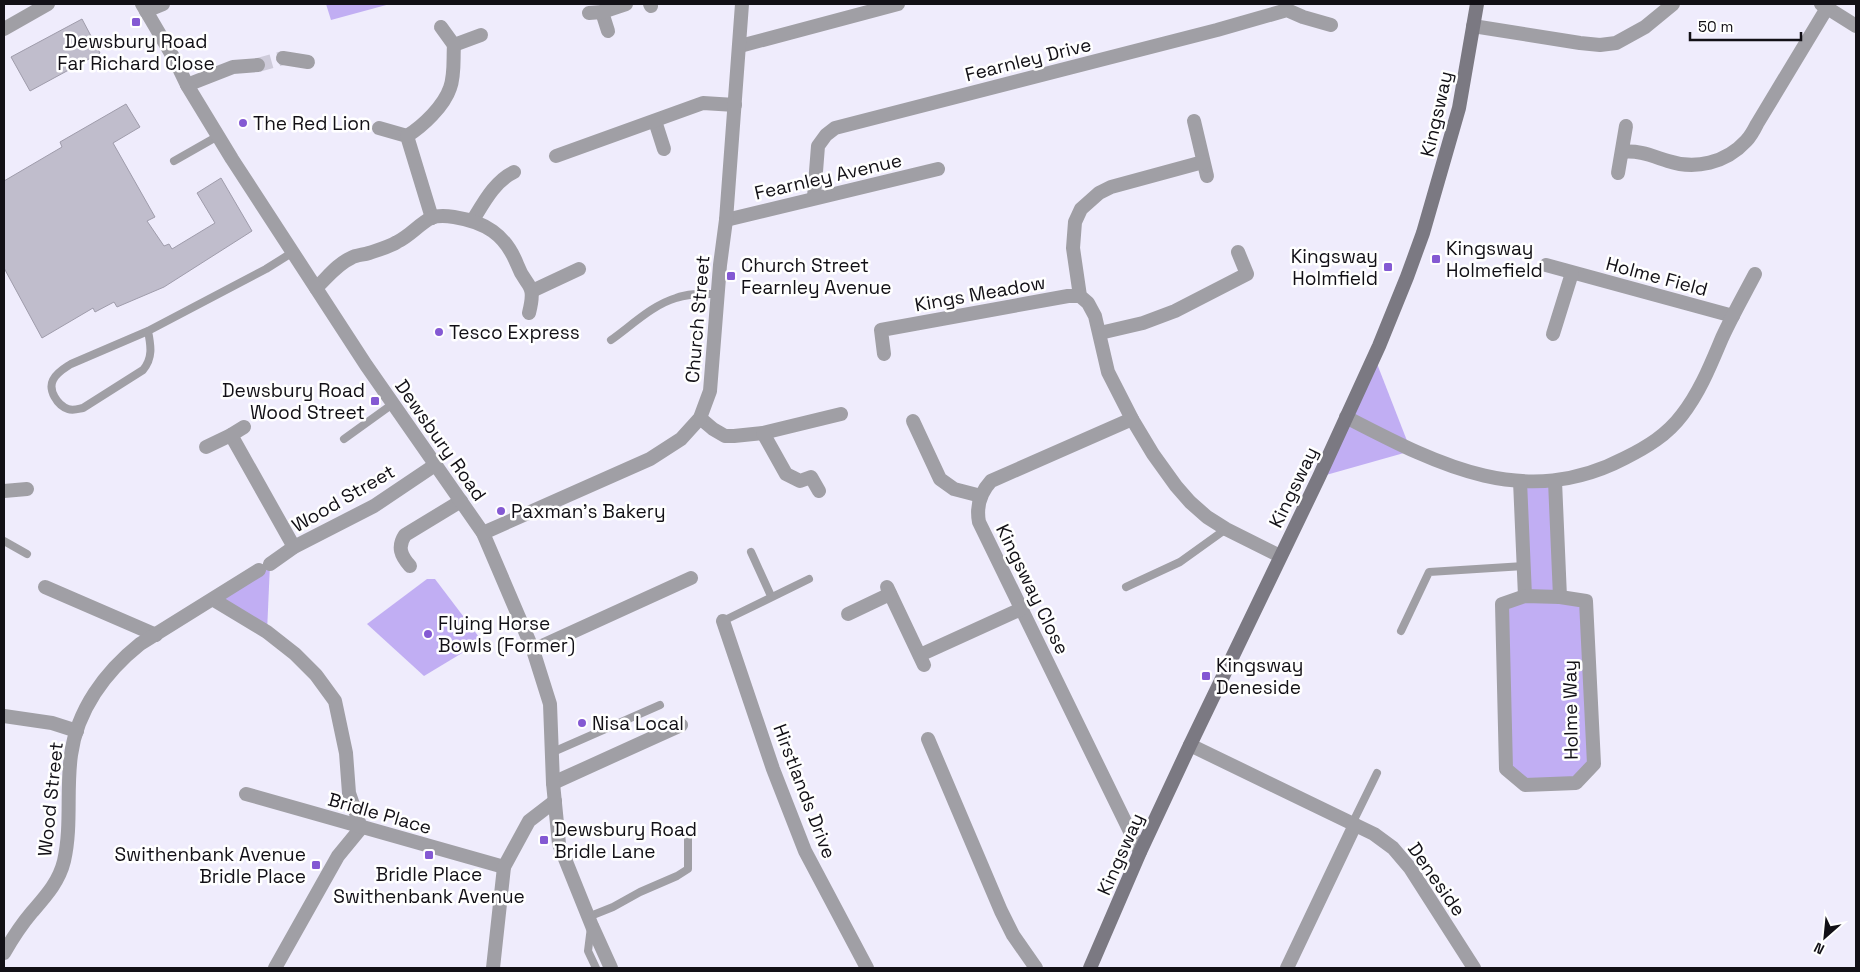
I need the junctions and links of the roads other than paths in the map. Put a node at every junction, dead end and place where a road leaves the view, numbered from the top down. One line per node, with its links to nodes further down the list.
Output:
1 (48, 4): 15 (street)
2 (163, 4): 9 (street)
3 (626, 4): 16 (street)
4 (742, 4): 19 (street, Church Street)
5 (898, 4): 19 (street)
6 (1477, 4): 12 (main road, Kingsway)
7 (1673, 4): 12 (street)
8 (1824, 6): 13 (street); 32 (street)
9 (144, 7): 23 (street, Dewsbury Road)
10 (1305, 10): 11 (street, Fearnley Drive); 40 (street, Fearnley Drive)
11 (1331, 25)
12 (1474, 26): 63 (main road, Kingsway)
13 (1856, 26)
14 (441, 27): 18 (street)
15 (4, 29)
16 (608, 31)
17 (480, 35): 18 (street)
18 (454, 45): 30 (street)
19 (740, 46): 24 (street, Church Street)
20 (284, 58): 21 (street)
21 (308, 62)
22 (258, 65): 23 (street)
23 (187, 85): 29 (street, Dewsbury Road)
24 (735, 105): 25 (street); 43 (street, Church Street)
25 (654, 121): 31 (street); 33 (street)
26 (1194, 121): 35 (street)
27 (1626, 126): 32 (street)
28 (379, 128): 30 (street)
29 (218, 136): 34 (lane); 44 (street, Dewsbury Road)
30 (406, 136): 41 (street)
31 (664, 149)
32 (1622, 152): 38 (street)
33 (556, 156)
34 (174, 161)
35 (1203, 162): 39 (street); 53 (street)
36 (938, 169): 40 (street, Fearnley Avenue)
37 (514, 172): 42 (street)
38 (1618, 173)
39 (1207, 176)
40 (814, 198): 43 (street, Fearnley Avenue)
41 (432, 218): 42 (street); 50 (street)
42 (473, 220): 51 (street)
43 (726, 220): 52 (street, Church Street)
44 (292, 252): 50 (street, Dewsbury Road); 56 (lane)
45 (1238, 252): 57 (street)
46 (1546, 265): 48 (street, Holme Field)
47 (579, 269): 51 (street)
48 (1572, 273): 55 (street, Holme Field); 58 (street)
49 (1755, 274): 55 (street)
50 (316, 288): 61 (street, Dewsbury Road)
51 (532, 291): 54 (street)
52 (718, 294): 59 (lane); 64 (street, Church Street)
53 (1080, 296): 57 (street); 60 (street, Kings Meadow)
54 (530, 313)
55 (1732, 316): 74 (street)
56 (148, 331): 56 (lane)
57 (1100, 333): 65 (street)
58 (1553, 334)
59 (611, 340)
60 (884, 354)
61 (394, 403): 70 (lane); 72 (street, Dewsbury Road)
62 (841, 414): 68 (street)
63 (1346, 417): 73 (street); 86 (main road, Kingsway)
64 (700, 418): 68 (street); 81 (street, Church Street)
65 (1132, 419): 78 (street); 80 (street)
66 (912, 421): 78 (street)
67 (244, 427): 69 (street)
68 (763, 432): 77 (street)
69 (231, 436): 71 (street); 83 (street)
70 (344, 439)
71 (206, 447)
72 (435, 465): 79 (street, Dewsbury Road); 83 (street, Wood Street)
73 (1520, 481): 74 (street); 88 (street)
74 (1555, 481): 95 (street)
75 (27, 489): 76 (street)
76 (4, 491)
77 (819, 491)
78 (980, 496): 97 (street, Kingsway Close)
79 (461, 502): 81 (street, Dewsbury Road); 87 (street)
80 (1226, 529): 86 (street); 92 (lane)
81 (483, 533): 102 (street, Dewsbury Road)
82 (4, 541): 85 (lane)
83 (294, 548): 96 (street, Wood Street)
84 (751, 552): 93 (lane)
85 (27, 554)
86 (1280, 556): 108 (main road, Kingsway)
87 (410, 566)
88 (1524, 566): 94 (street); 100 (lane)
89 (691, 578): 102 (street)
90 (810, 579): 93 (lane)
91 (44, 587): 101 (street)
92 (1126, 587)
93 (771, 596): 99 (lane)
94 (1525, 596): 95 (street, Holme Way); 95 (street, Holme Way)
95 (1560, 597)
96 (214, 600): 101 (street, Wood Street); 115 (street)
97 (1021, 609): 98 (street); 117 (street, Kingsway Close)
98 (848, 614)
99 (723, 621): 125 (street, Hirstlands Drive)
100 (1400, 631)
101 (156, 635): 106 (street, Wood Street)
102 (533, 650): 109 (street, Dewsbury Road)
103 (660, 705): 109 (lane)
104 (4, 716): 106 (street)
105 (681, 725): 111 (street)
106 (77, 731): 120 (street, Wood Street)
107 (928, 739): 126 (street)
108 (1190, 745): 114 (street, Deneside); 117 (main road, Kingsway)
109 (553, 752): 111 (street, Dewsbury Road)
110 (1377, 773): 114 (lane)
111 (553, 783): 113 (street, Dewsbury Road)
112 (246, 794): 115 (street, Bridle Place)
113 (555, 801): 118 (street); 119 (street, Dewsbury Road)
114 (1354, 824): 128 (street); 129 (street, Deneside)
115 (361, 828): 118 (street, Bridle Place); 121 (street)
116 (688, 840): 119 (lane)
117 (1140, 852): 127 (main road, Kingsway)
118 (504, 867): 122 (street)
119 (590, 922): 123 (lane); 124 (street, Dewsbury Road)
120 (4, 953)
121 (275, 968)
122 (493, 968)
123 (596, 968)
124 (612, 968)
125 (867, 968)
126 (1036, 968)
127 (1090, 968)
128 (1286, 968)
129 (1474, 968)

